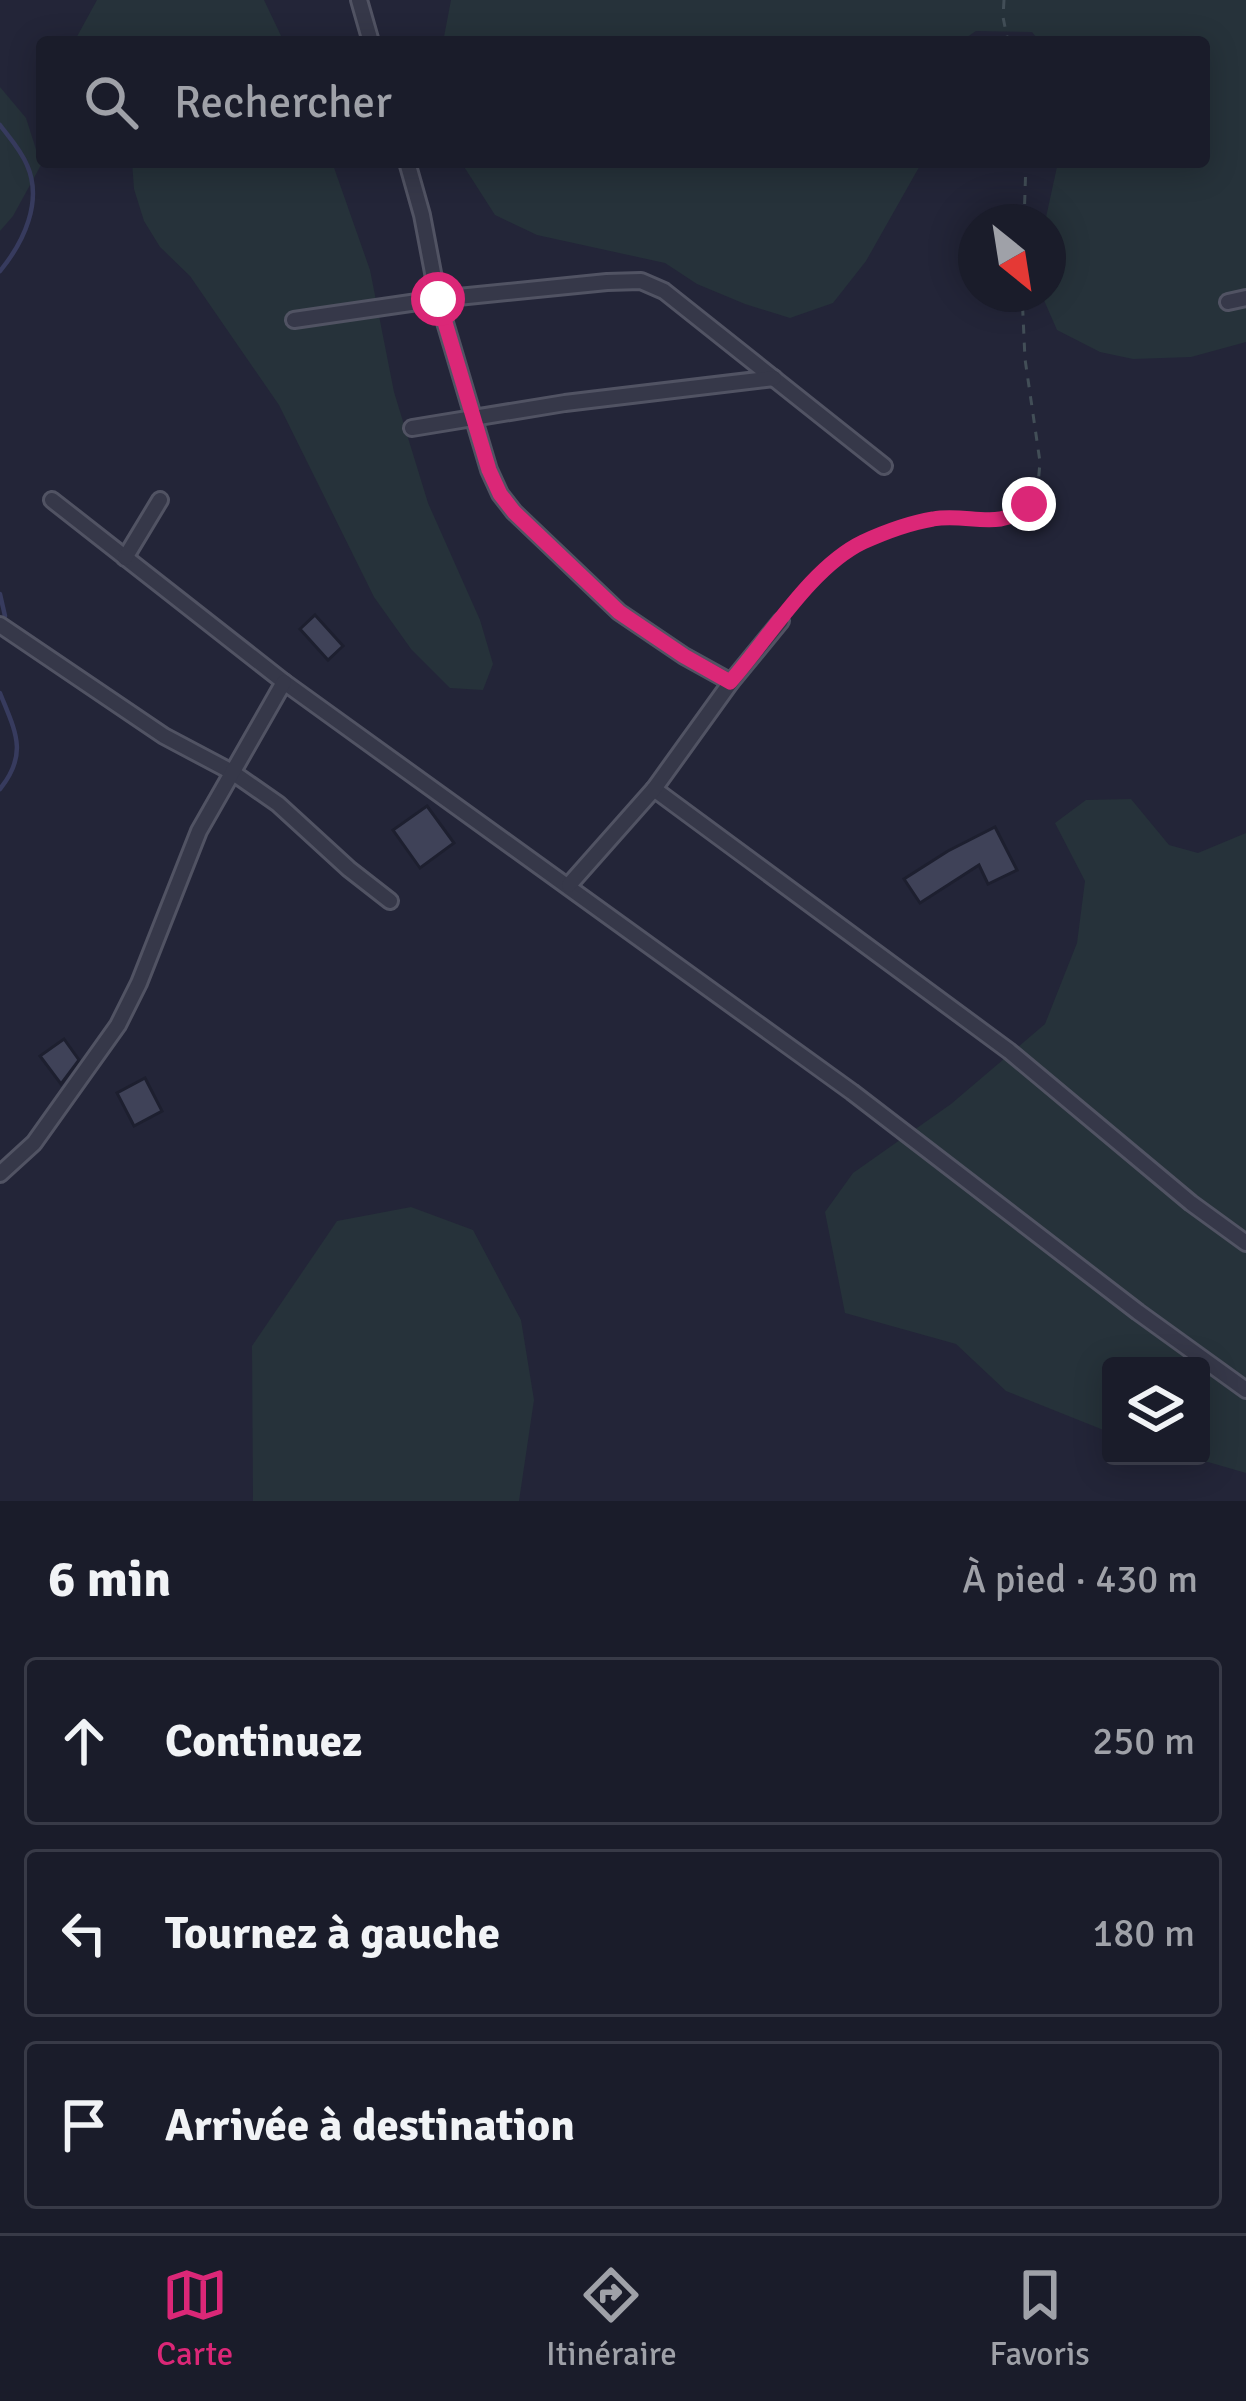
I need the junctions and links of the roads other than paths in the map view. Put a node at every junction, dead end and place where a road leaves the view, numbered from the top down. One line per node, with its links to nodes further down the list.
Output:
1 (359, 0): 2 (street)
2 (369, 36)
3 (409, 168): 5 (street)
4 (1246, 298): 6 (street)
5 (438, 299): 7 (street); 8 (street); 9 (street)
6 (1228, 302)
7 (293, 320)
8 (774, 378): 9 (street); 11 (street)
9 (472, 417): 10 (street); 18 (street)
10 (412, 428)
11 (884, 466)
12 (52, 500): 14 (street)
13 (160, 500): 14 (street)
14 (125, 558): 17 (street)
15 (781, 621): 18 (street)
16 (0, 625): 19 (street)
17 (284, 682): 19 (street); 21 (street)
18 (730, 682): 20 (street)
19 (232, 772): 22 (street); 23 (street)
20 (654, 789): 21 (street); 24 (street)
21 (569, 885): 25 (street)
22 (391, 901)
23 (0, 1174)
24 (1246, 1244)
25 (1246, 1390)

